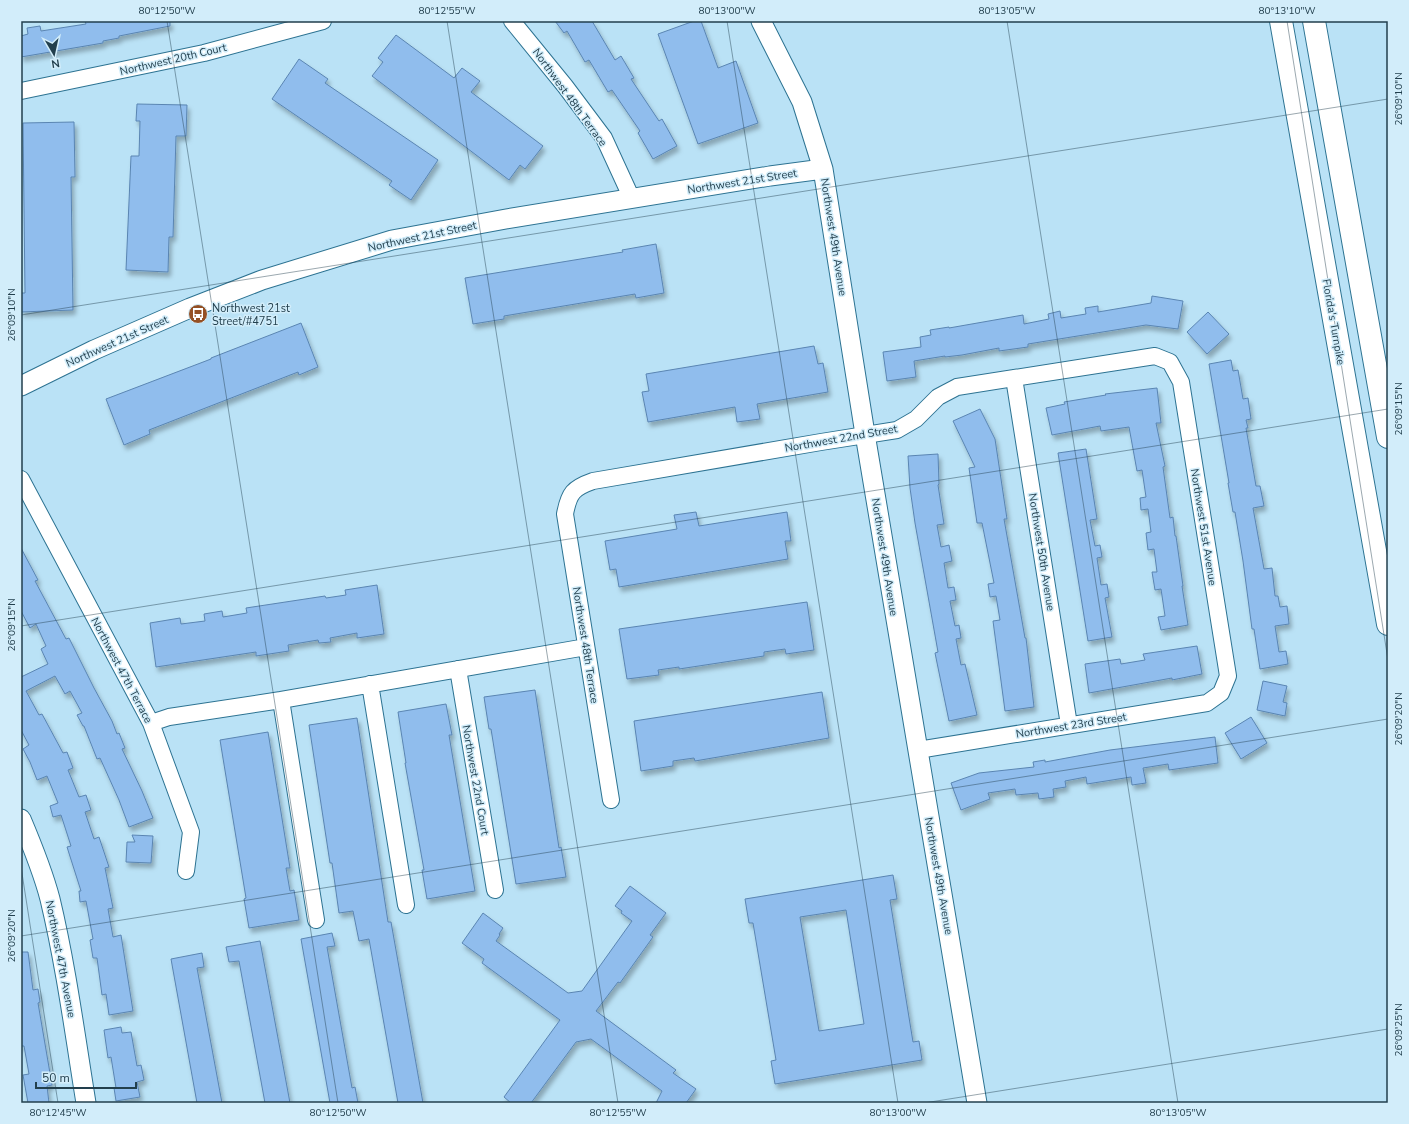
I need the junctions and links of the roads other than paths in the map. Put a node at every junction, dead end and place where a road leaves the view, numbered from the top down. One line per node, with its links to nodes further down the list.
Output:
1 (323, 21): 6 (street, Northwest 20th Court)
2 (512, 21): 8 (street, Northwest 48th Terrace)
3 (761, 21): 7 (street, Northwest 49th Avenue)
4 (1281, 21): 16 (highway, Florida's Turnpike)
5 (1314, 21): 13 (highway)
6 (21, 90)
7 (823, 169): 8 (street, Northwest 21st Street); 12 (street, Northwest 49th Avenue)
8 (632, 199): 11 (street, Northwest 21st Street)
9 (1170, 362): 10 (street, Northwest 22nd Street); 20 (street, Northwest 51st Avenue)
10 (1014, 378): 12 (street, Northwest 22nd Street); 23 (street, Northwest 50th Avenue)
11 (21, 386)
12 (865, 434): 15 (street, Northwest 22nd Street); 24 (street, Northwest 49th Avenue)
13 (1388, 437)
14 (21, 479): 22 (street, Northwest 47th Terrace)
15 (573, 491): 17 (street, Northwest 48th Terrace)
16 (1388, 624)
17 (586, 647): 18 (street); 25 (street, Northwest 48th Terrace)
18 (458, 669): 19 (street); 28 (street, Northwest 22nd Court)
19 (370, 684): 21 (street); 29 (street)
20 (1221, 693): 23 (street, Northwest 23rd Street)
21 (281, 700): 22 (street); 30 (street)
22 (151, 723): 27 (street, Northwest 47th Terrace)
23 (1069, 725): 24 (street, Northwest 23rd Street)
24 (918, 750): 32 (street, Northwest 49th Avenue)
25 (611, 800)
26 (21, 819): 31 (street, Northwest 47th Avenue)
27 (186, 871)
28 (495, 890)
29 (406, 905)
30 (316, 920)
31 (86, 1103)
32 (977, 1103)

